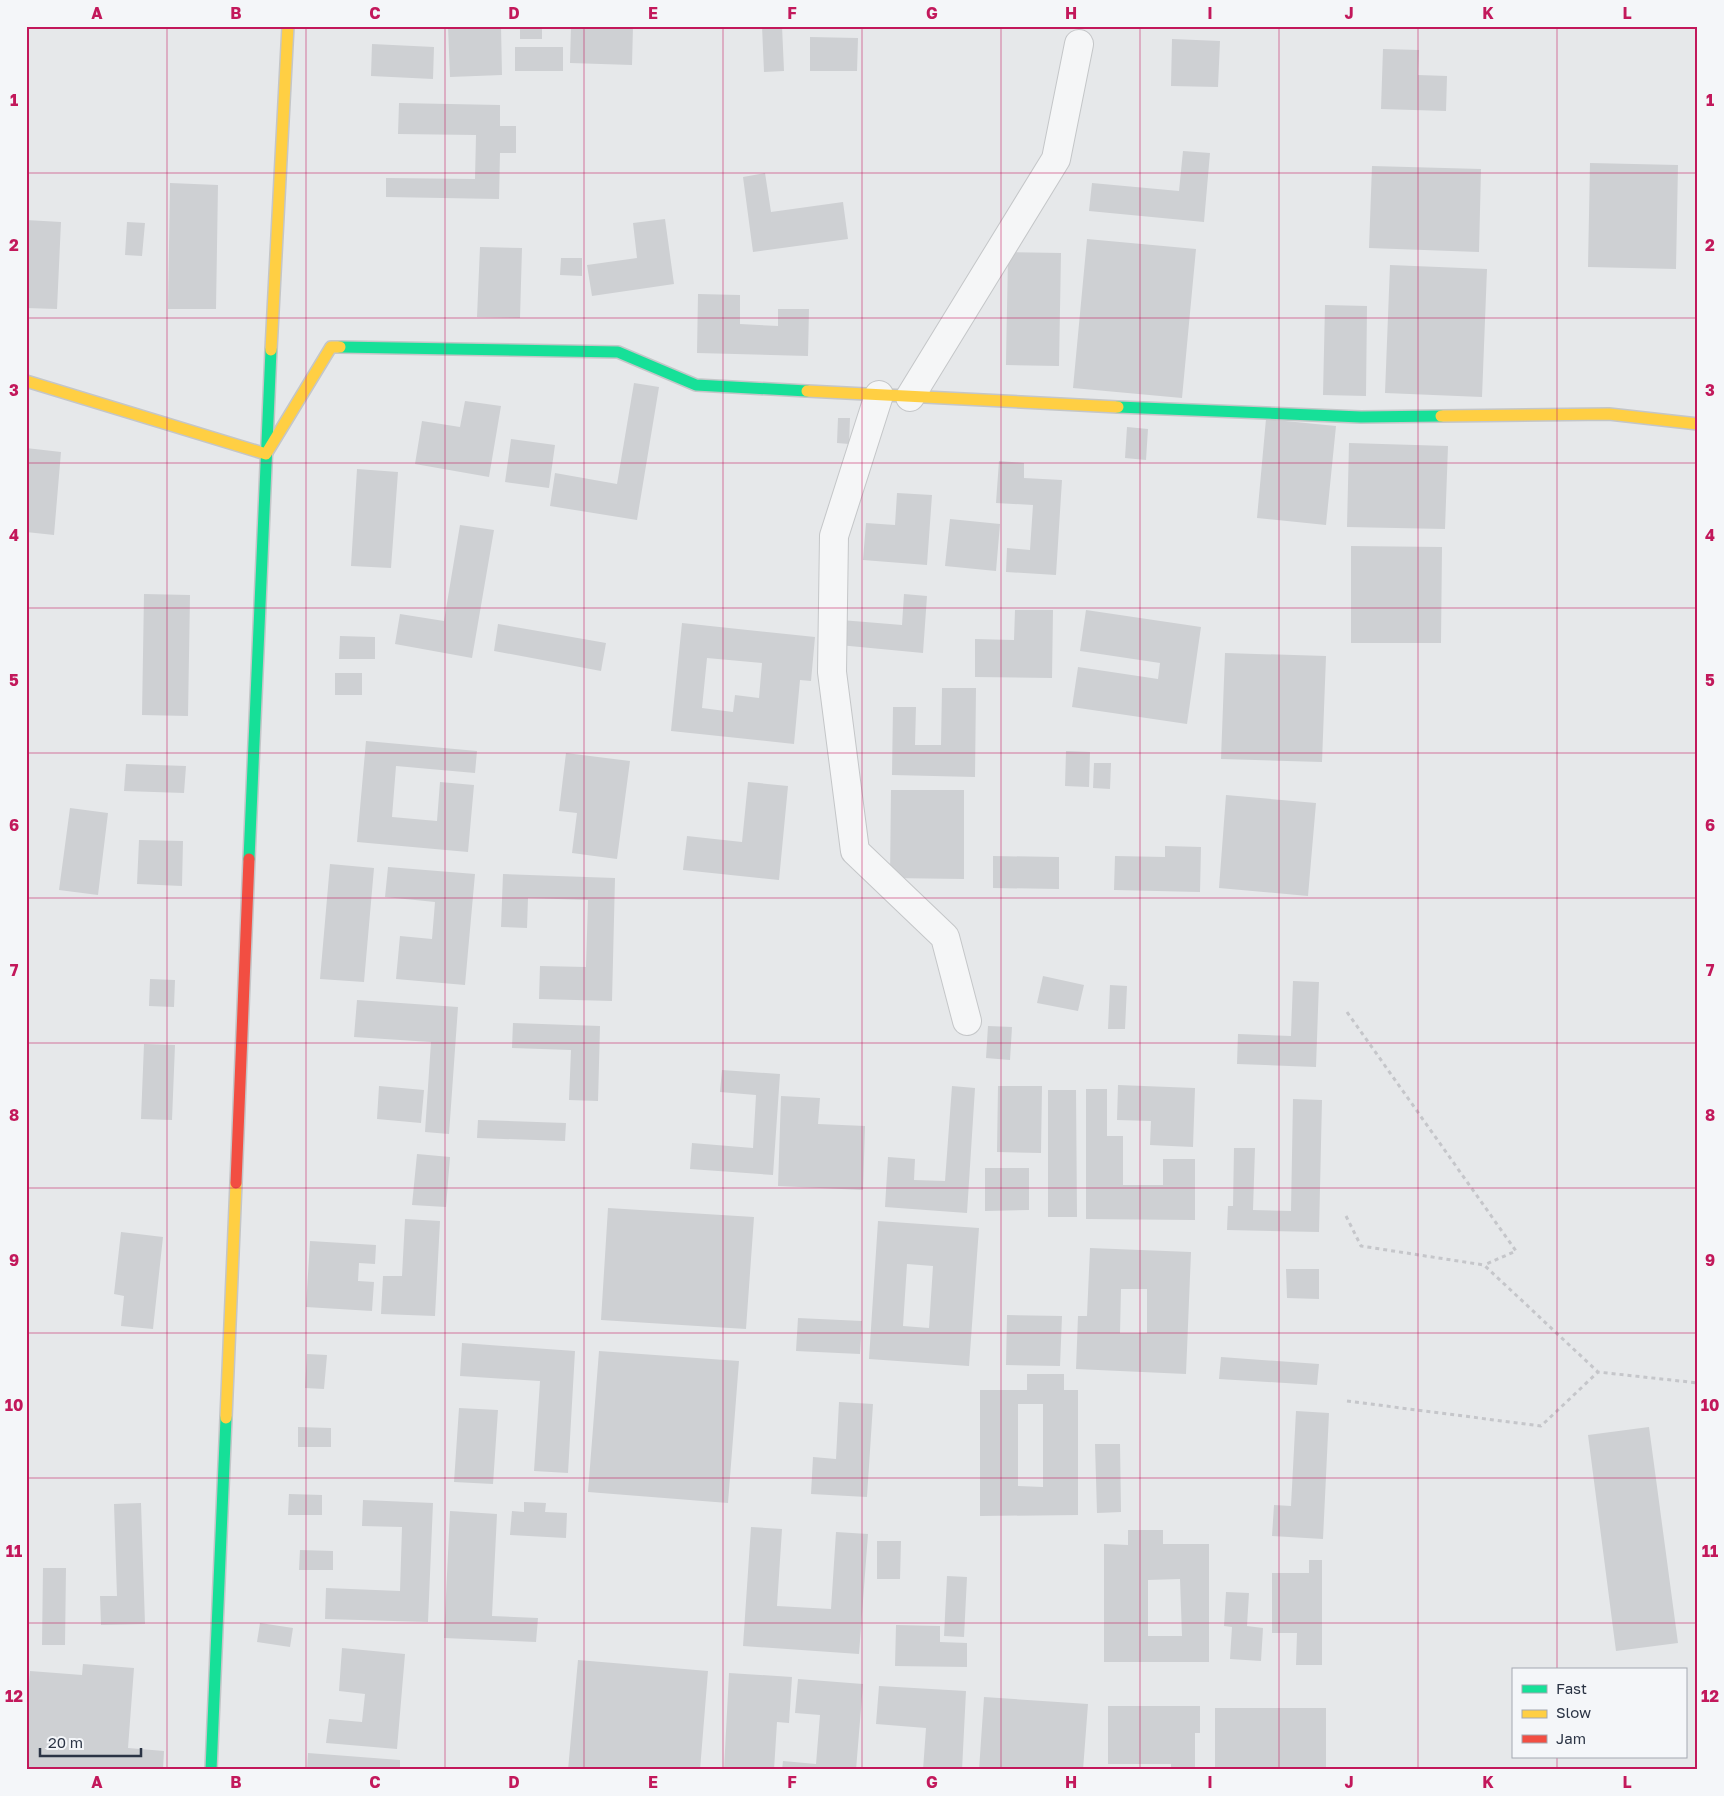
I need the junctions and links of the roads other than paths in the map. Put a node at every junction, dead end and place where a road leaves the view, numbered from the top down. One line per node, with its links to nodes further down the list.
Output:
1 (288, 26): 7 (street)
2 (1079, 44): 5 (street)
3 (26, 381): 7 (street)
4 (879, 395): 5 (street); 7 (street); 8 (street)
5 (910, 397): 6 (street)
6 (1698, 424)
7 (266, 454): 9 (street)
8 (967, 1021)
9 (211, 1770)

